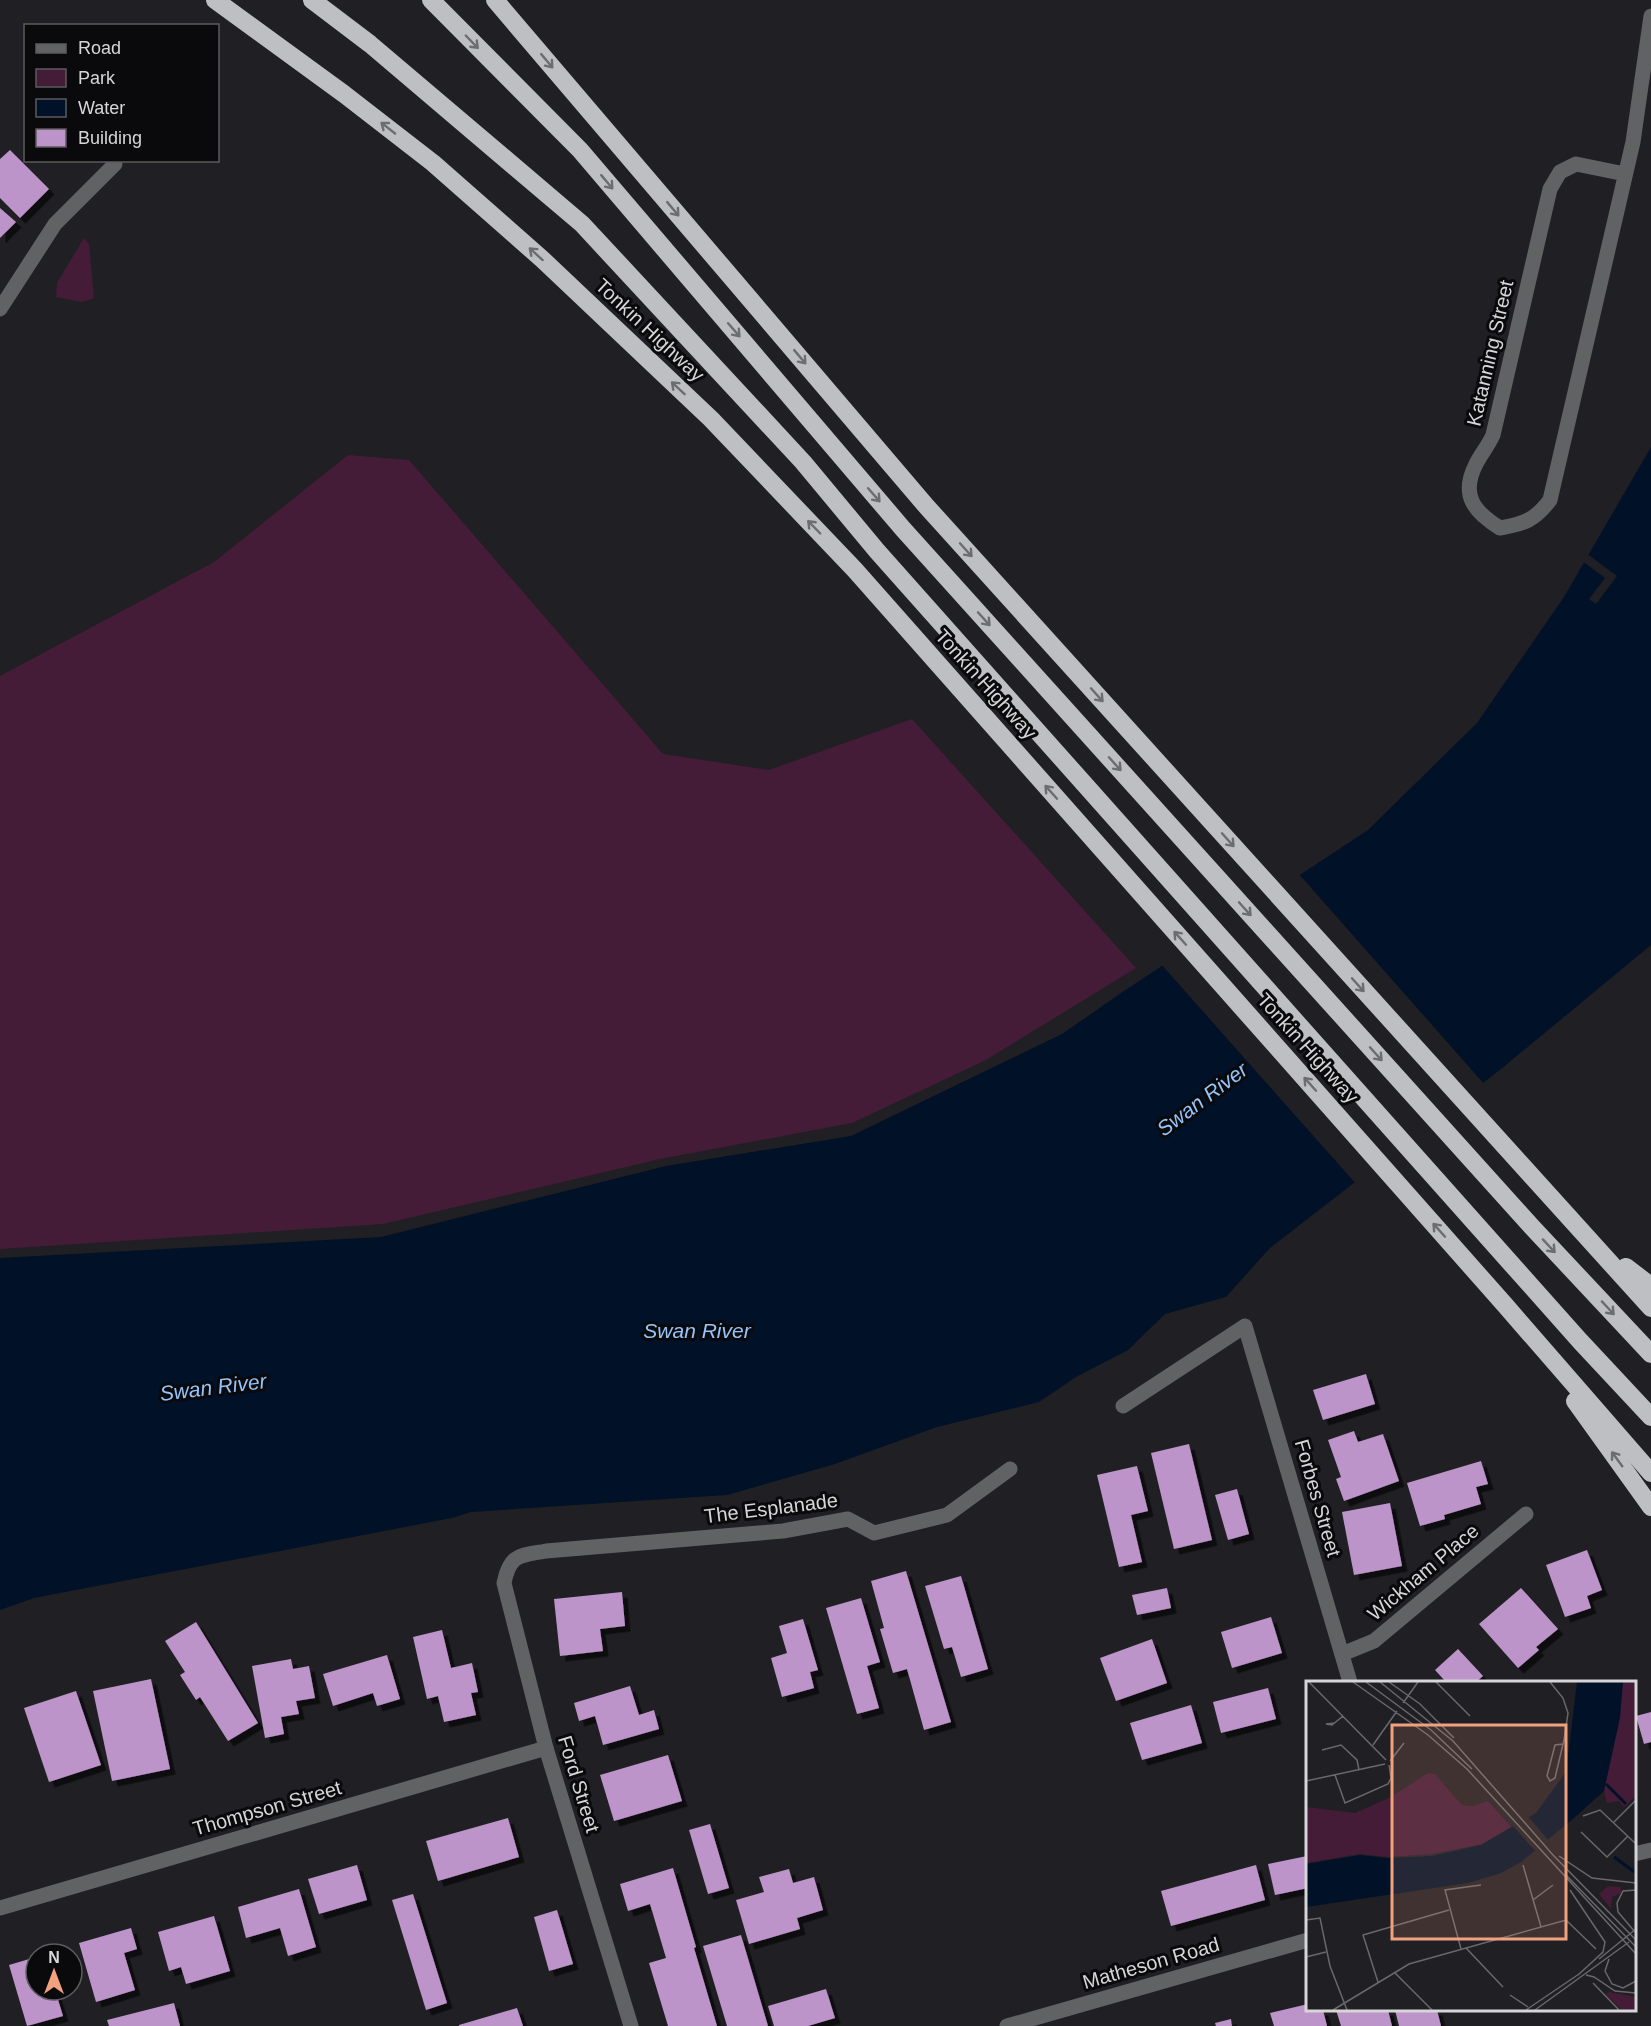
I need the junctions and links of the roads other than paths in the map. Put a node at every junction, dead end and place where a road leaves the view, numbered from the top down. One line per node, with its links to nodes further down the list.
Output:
1 (215, 0): 11 (highway, Tonkin Highway, one-way to 1)
2 (312, 0): 15 (highway, Tonkin Highway)
3 (431, 0): 13 (highway, one-way to 13)
4 (495, 0): 9 (highway, one-way to 9)
5 (1651, 16): 7 (street, Katanning Street)
6 (115, 164): 8 (street)
7 (1625, 174): 7 (street, Katanning Street)
8 (0, 309)
9 (1591, 1240): 10 (highway); 12 (highway)
10 (1651, 1286)
11 (1506, 1305): 17 (highway, Tonkin Highway); 18 (highway, one-way to 11)
12 (1651, 1308)
13 (1651, 1354)
14 (1123, 1406): 21 (street, Forbes Street)
15 (1651, 1417)
16 (1010, 1469): 20 (street, The Esplanade)
17 (1651, 1473)
18 (1651, 1507)
19 (1526, 1514): 21 (street, Wickham Place)
20 (518, 1556): 23 (street, Ford Street)
21 (1342, 1654): 22 (street, Forbes Street)
22 (1349, 1681)
23 (546, 1748): 26 (street, Thompson Street); 28 (street, Ford Street)
24 (1651, 1850): 25 (street)
25 (1636, 1854)
26 (0, 1908)
27 (1306, 1941): 29 (street, Matheson Road)
28 (631, 2026)
29 (1007, 2026)

